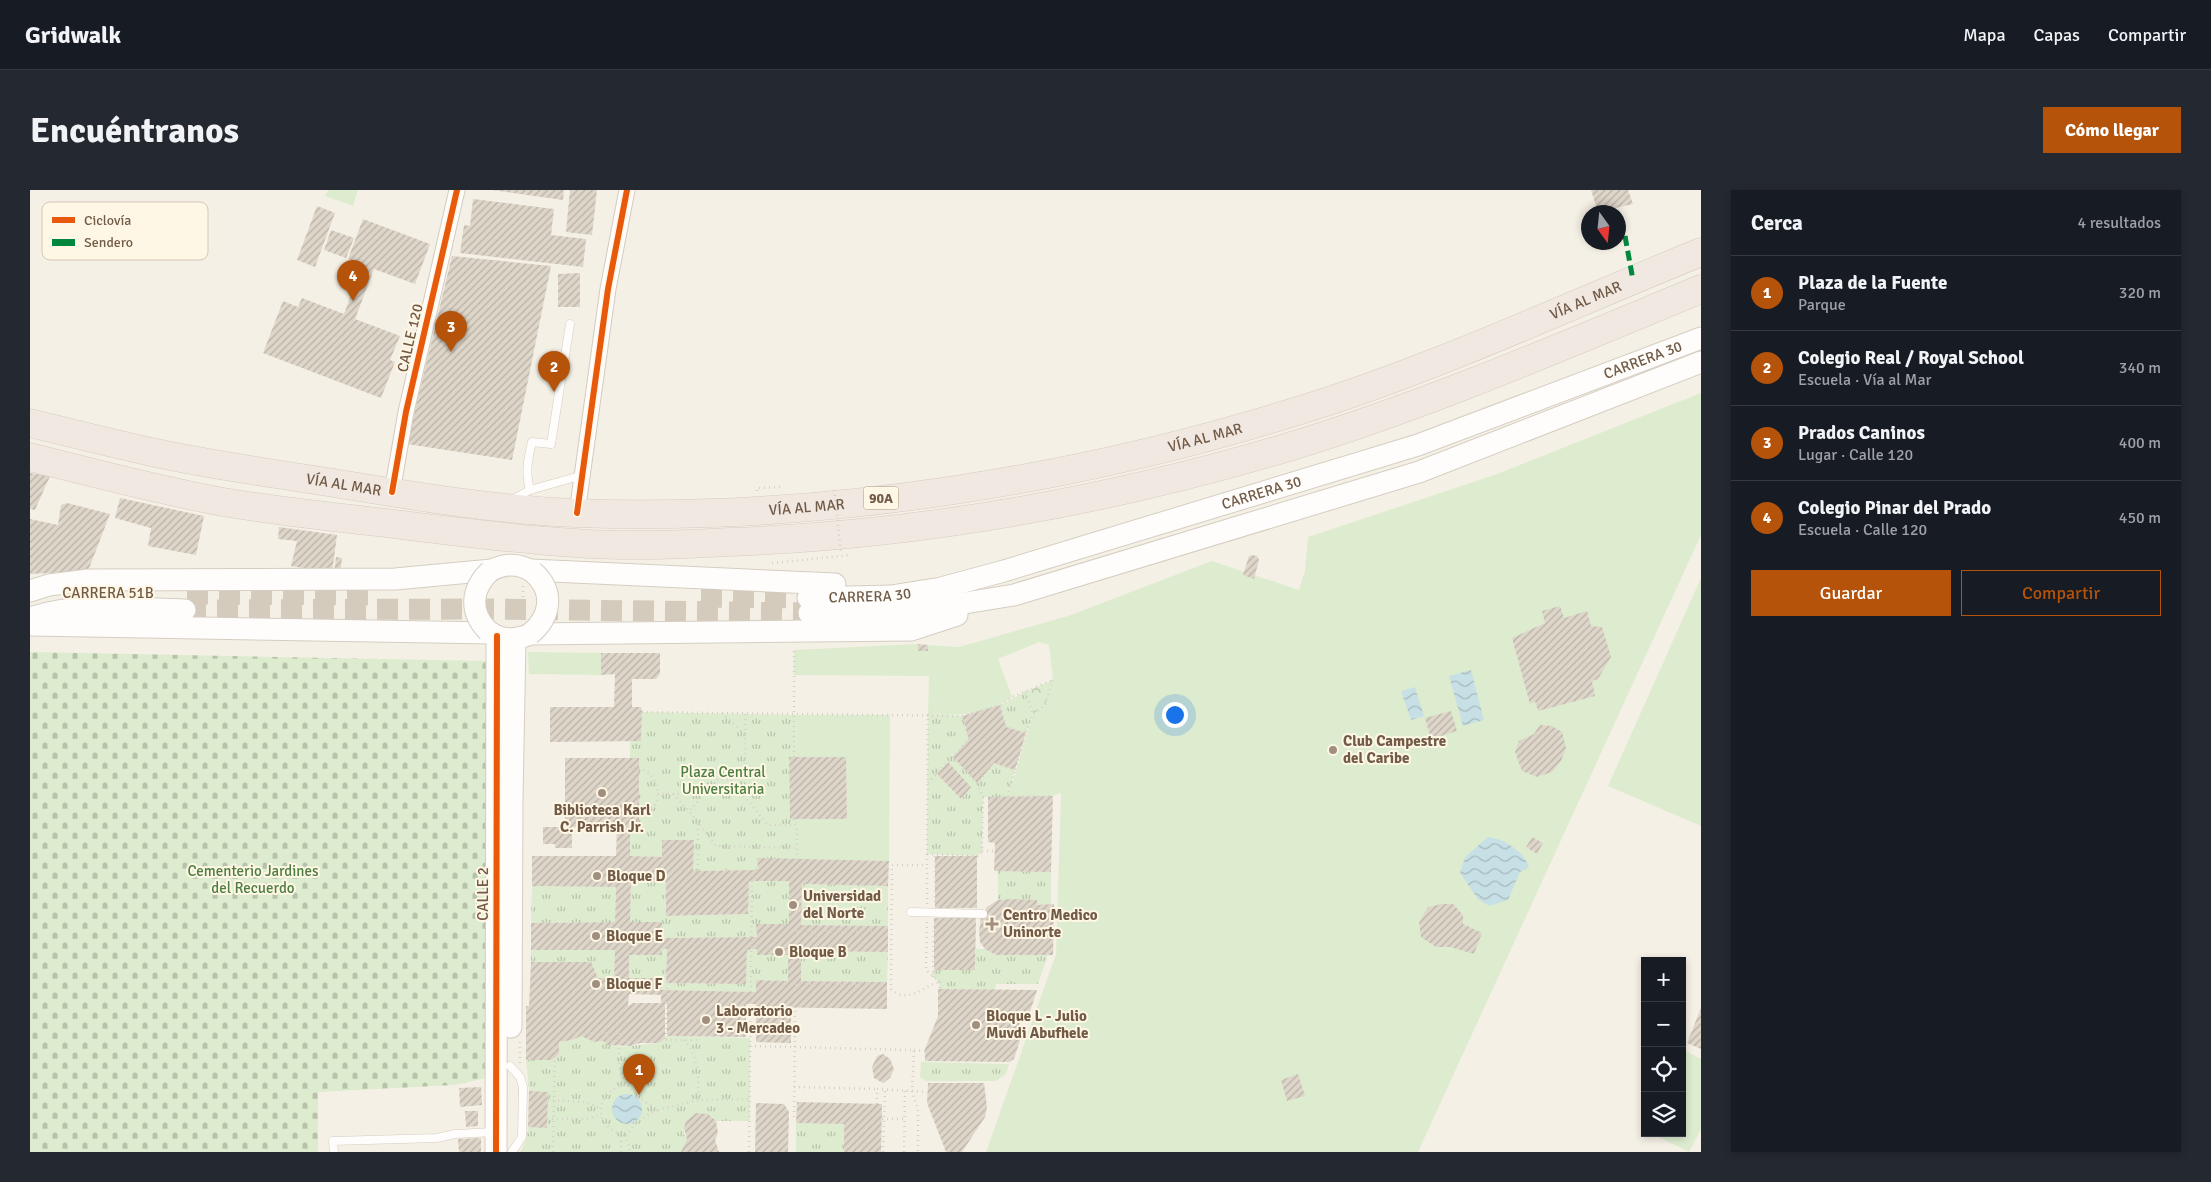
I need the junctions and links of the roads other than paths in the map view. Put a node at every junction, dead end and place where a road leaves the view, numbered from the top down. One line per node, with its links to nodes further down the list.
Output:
1 (457, 190): 12 (street, CALLE 120)
2 (627, 190): 10 (street)
3 (1701, 252): 14 (highway, VÍA AL MAR / 90A)
4 (1701, 289): 9 (highway, VÍA AL MAR / 90A)
5 (570, 324): 11 (lane)
6 (1701, 338): 15 (main road, CARRERA 30)
7 (1701, 362): 19 (main road, CARRERA 30)
8 (30, 423): 12 (highway, VÍA AL MAR / 90A)
9 (30, 457)
10 (583, 475): 11 (lane); 14 (street)
11 (530, 490): 13 (lane)
12 (392, 492): 13 (highway, VÍA AL MAR / 90A)
13 (499, 507): 14 (highway, VÍA AL MAR / 90A)
14 (577, 513)
15 (1004, 570): 17 (main road); 19 (main road, CARRERA 30)
16 (491, 571): 17 (main road); 18 (main road); 23 (main road, bridge)
17 (532, 571): 23 (main road, bridge)
18 (30, 591)
19 (1014, 595): 23 (main road)
20 (30, 598): 21 (main road, CARRERA 51B)
21 (30, 618)
22 (30, 625): 23 (main road)
23 (504, 635): 24 (main road, CALLE 2)
24 (503, 800): 27 (main road, CALLE 2); 29 (main road, CALLE 2)
25 (911, 912): 26 (lane)
26 (983, 914)
27 (496, 1142): 28 (lane)
28 (334, 1152)
29 (511, 1152)

